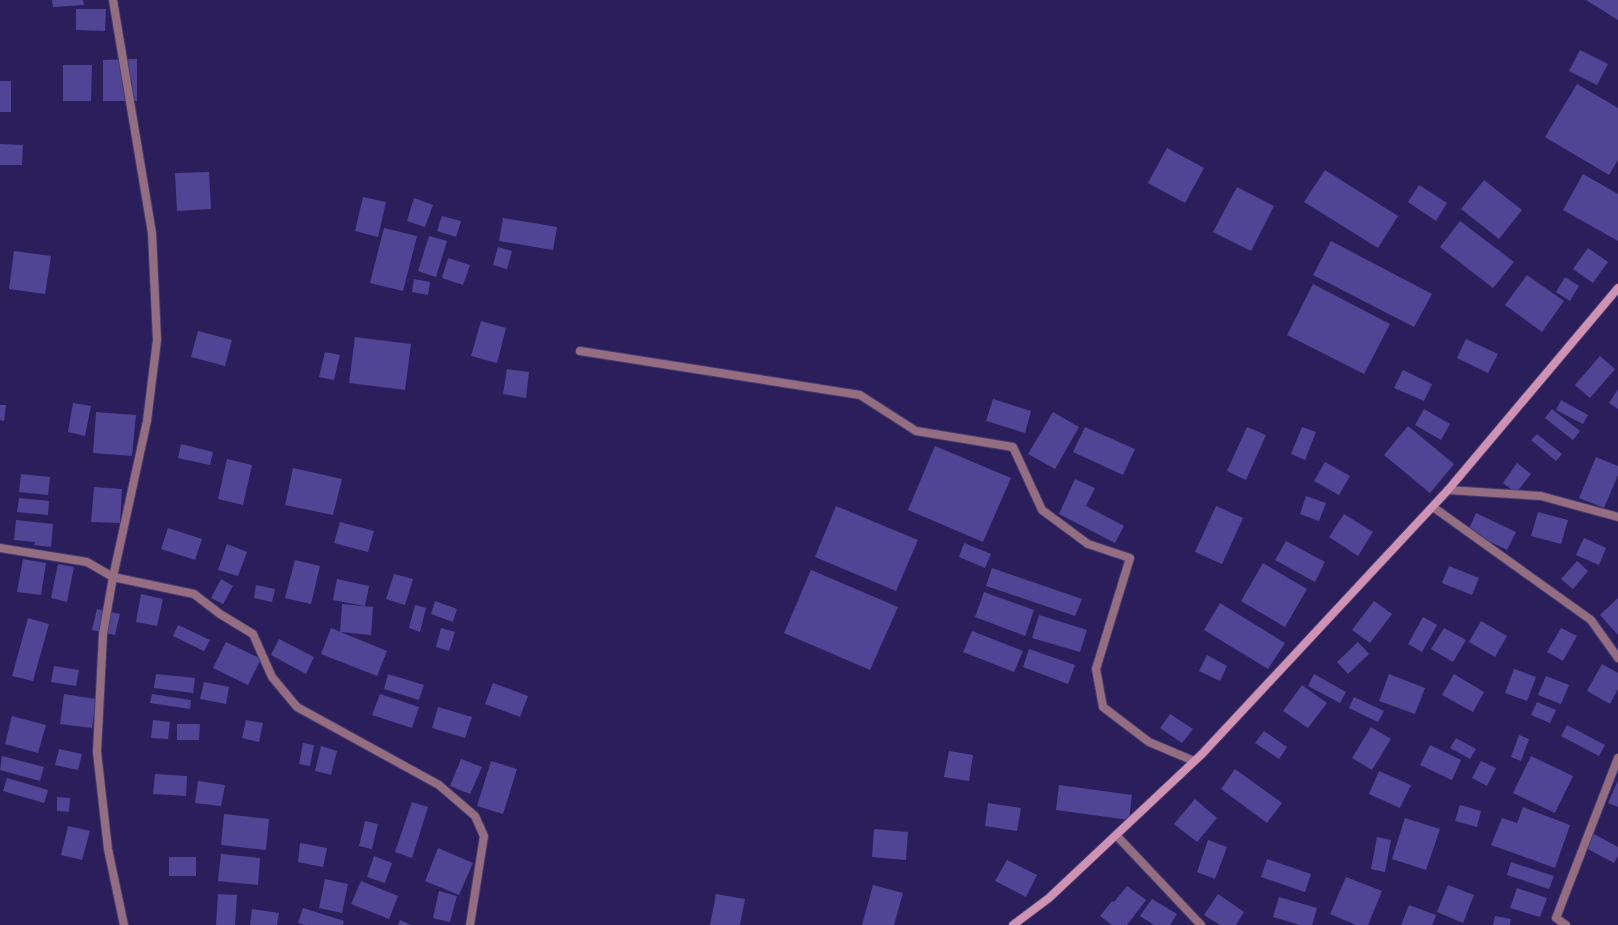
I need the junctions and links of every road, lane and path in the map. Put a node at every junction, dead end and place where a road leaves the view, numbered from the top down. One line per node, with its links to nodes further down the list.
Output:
1 (113, 0): 8 (street)
2 (1618, 288): 4 (main road)
3 (580, 351): 11 (street)
4 (1448, 490): 5 (main road); 6 (street)
5 (1433, 507): 9 (street); 11 (main road)
6 (1618, 517)
7 (0, 548): 8 (street)
8 (113, 577): 13 (street); 14 (street)
9 (1618, 658)
10 (1618, 758): 17 (street)
11 (1194, 761): 12 (main road)
12 (1116, 835): 15 (main road); 16 (street)
13 (124, 925)
14 (470, 925)
15 (1013, 925)
16 (1201, 925)
17 (1566, 925)

